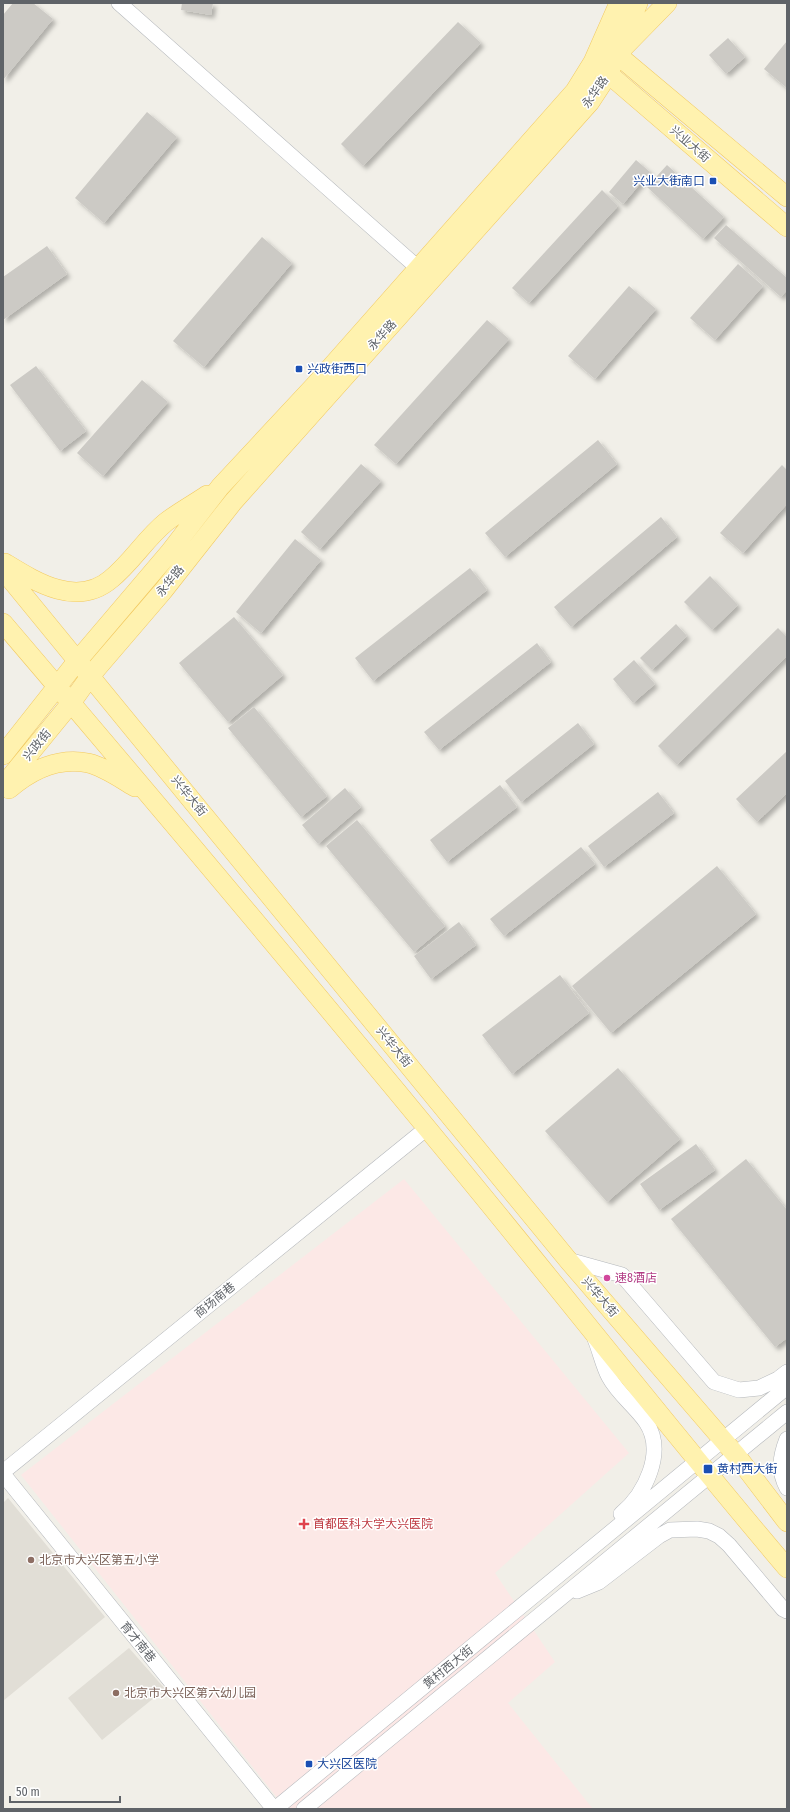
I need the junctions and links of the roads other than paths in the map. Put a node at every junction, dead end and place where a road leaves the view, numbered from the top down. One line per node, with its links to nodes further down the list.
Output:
1 (119, 3): 10 (street)
2 (620, 3): 5 (main road, 永华路)
3 (638, 3): 5 (main road, 永华路)
4 (667, 3): 5 (main road)
5 (610, 48): 6 (main road, 永华路); 7 (main road, 永华路); 8 (main road, 兴业大街)
6 (593, 62): 7 (main road, 兴业大街); 10 (main road, 永华路)
7 (609, 73): 9 (main road, 兴业大街); 16 (main road, 永华路)
8 (787, 197)
9 (787, 227)
10 (418, 268): 11 (main road, 永华路)
11 (220, 487): 12 (main road); 15 (main road, 永华路)
12 (3, 562)
13 (3, 570): 15 (main road, 兴华大街)
14 (3, 623): 17 (main road)
15 (78, 660): 16 (main road, 兴华大街); 17 (main road, 永华路)
16 (91, 675): 18 (main road, 永华路); 24 (main road, 兴华大街)
17 (57, 686): 18 (main road); 19 (main road, 兴政街)
18 (71, 703): 20 (main road, 兴政街); 22 (main road)
19 (3, 755)
20 (3, 786)
21 (3, 793): 22 (main road)
22 (146, 793): 23 (main road)
23 (427, 1128): 25 (main road); 33 (street, 商场南巷)
24 (568, 1260): 26 (street); 30 (main road, 兴华大街)
25 (592, 1329): 32 (main road); 37 (street)
26 (787, 1372)
27 (787, 1387): 30 (street, 黄村西大街)
28 (787, 1412): 31 (street, 黄村西大街)
29 (787, 1439): 35 (street)
30 (723, 1440): 31 (main road, 兴华大街); 32 (street, 黄村西大街)
31 (736, 1455): 34 (street, 黄村西大街); 36 (main road, 兴华大街)
32 (697, 1462): 34 (main road); 37 (street, 黄村西大街)
33 (3, 1473): 41 (street, 育才南巷)
34 (710, 1477): 38 (main road); 39 (street, 黄村西大街)
35 (787, 1488)
36 (787, 1522)
37 (585, 1556): 41 (street, 黄村西大街)
38 (787, 1568)
39 (563, 1596): 40 (street); 42 (street, 黄村西大街)
40 (787, 1611)
41 (274, 1809)
42 (304, 1809)

